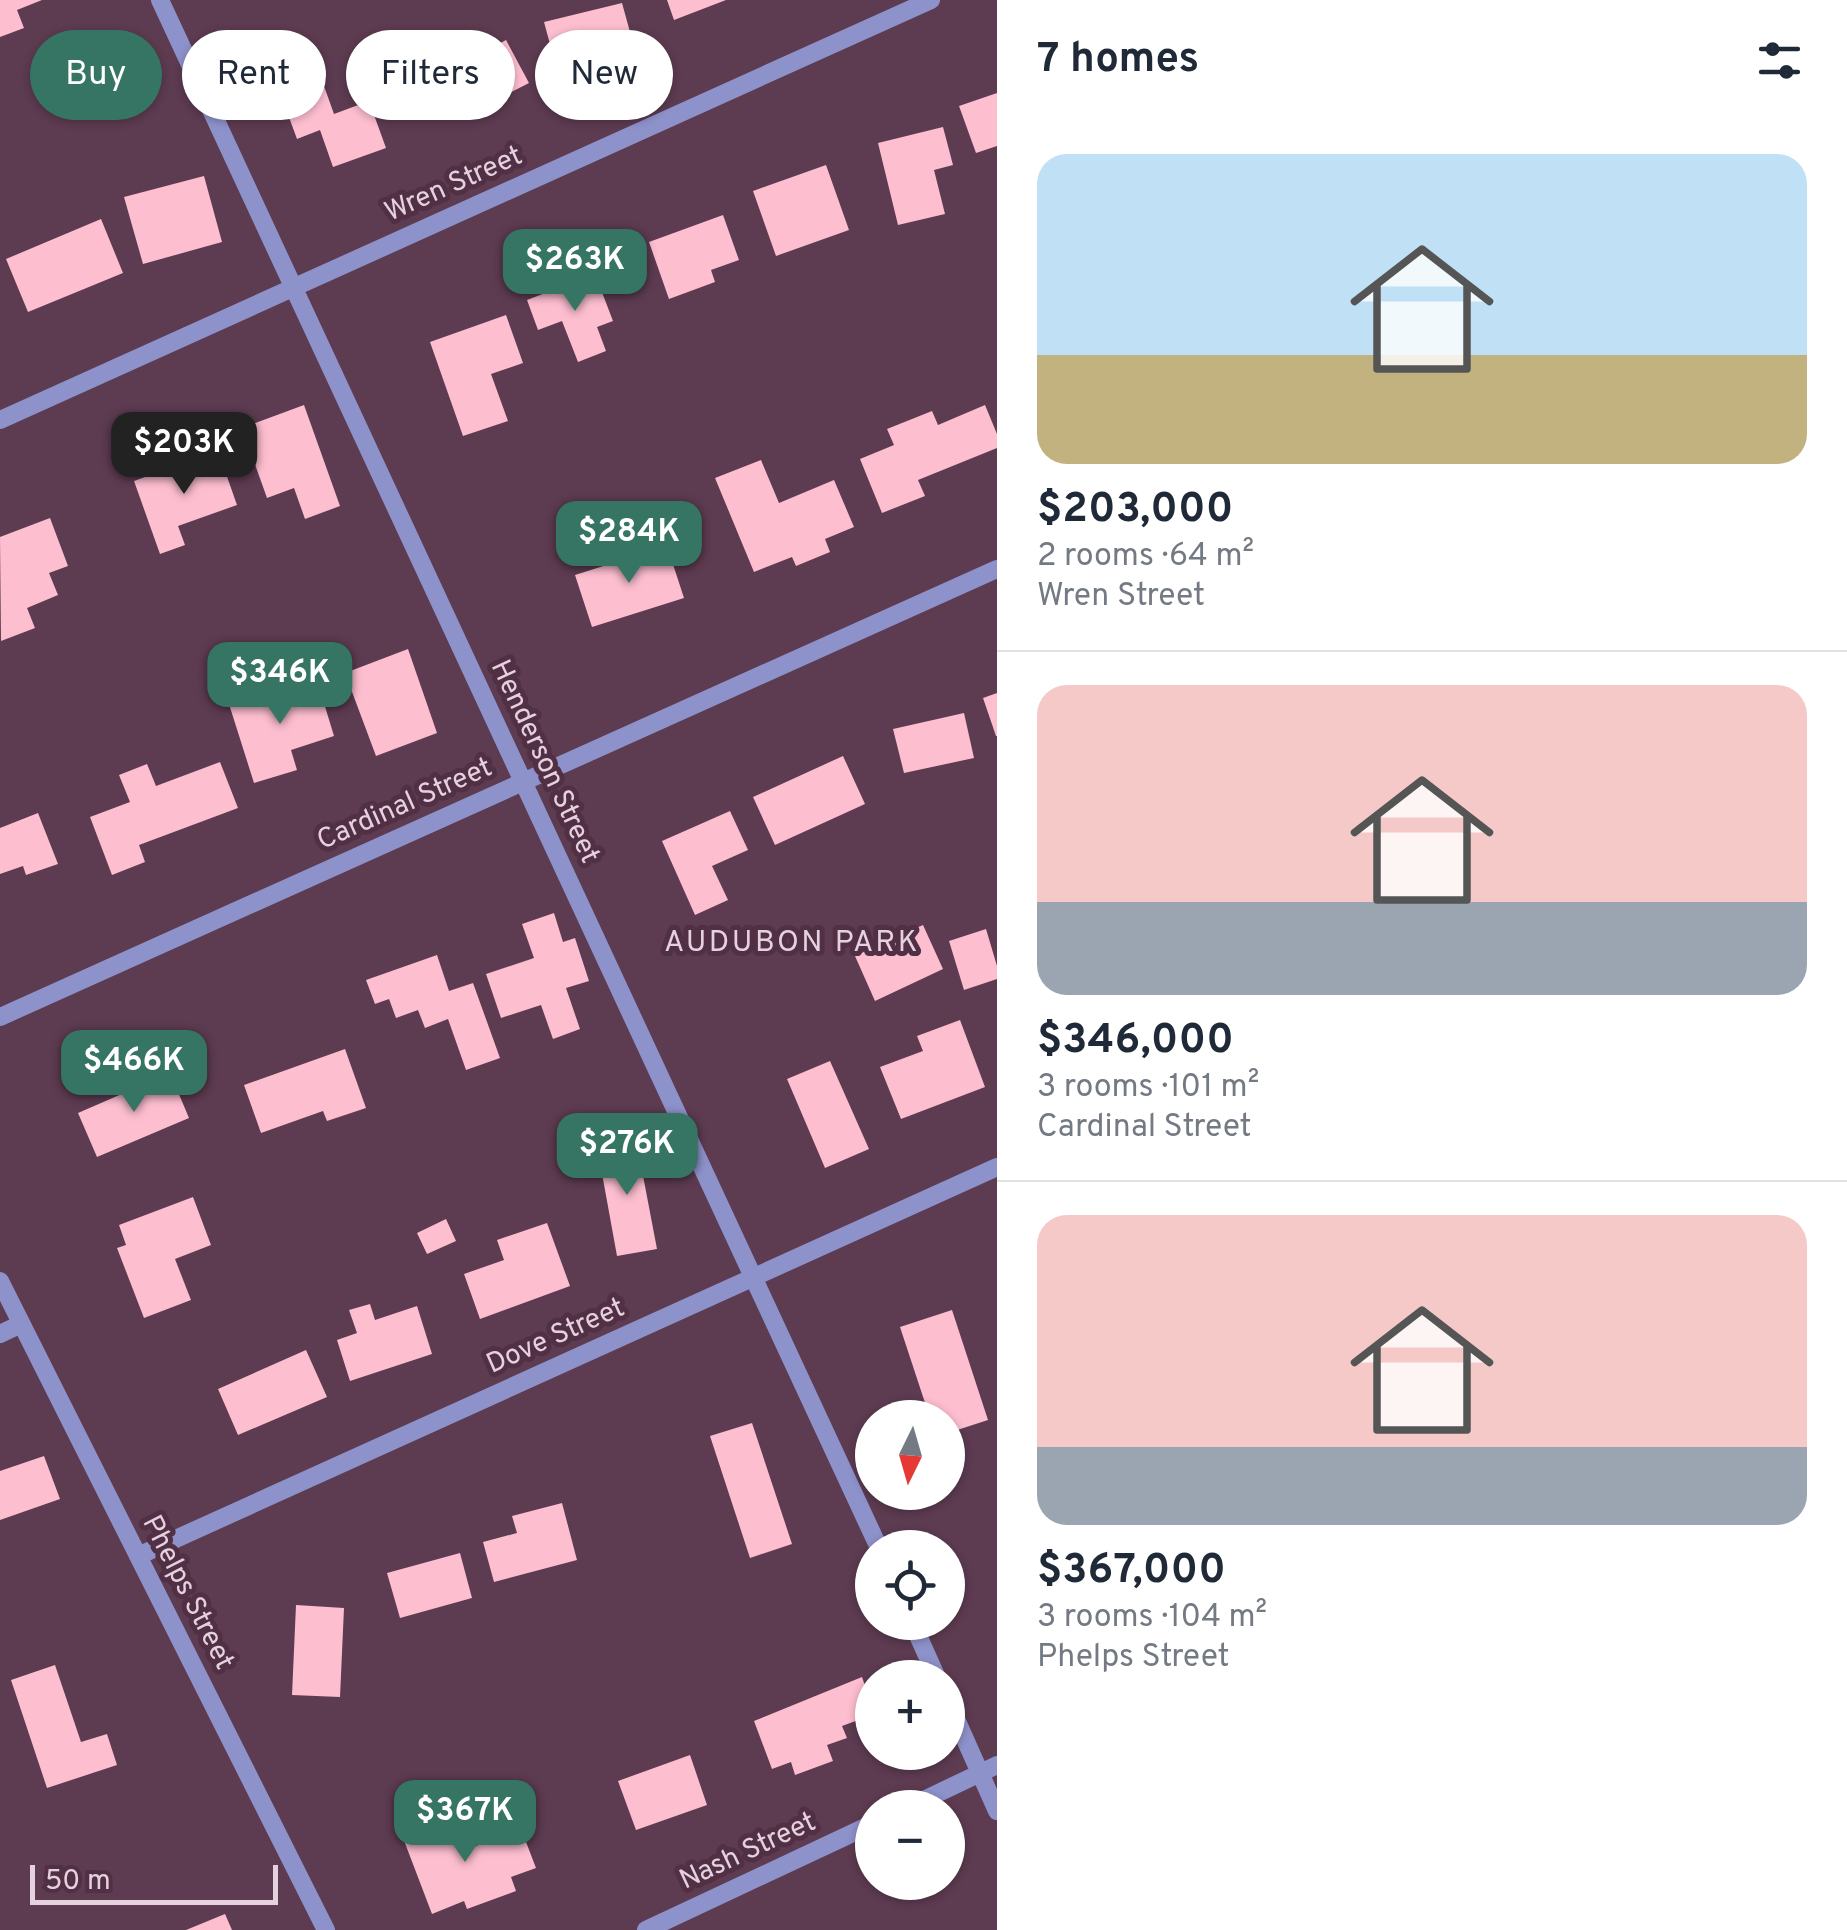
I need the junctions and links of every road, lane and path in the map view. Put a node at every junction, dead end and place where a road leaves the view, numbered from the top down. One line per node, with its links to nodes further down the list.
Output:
1 (160, 0): 3 (street, Henderson Street)
2 (931, 0): 3 (street, Wren Street)
3 (294, 288): 4 (street, Wren Street); 6 (street, Henderson Street)
4 (0, 420)
5 (997, 569): 6 (street, Cardinal Street)
6 (523, 782): 7 (street, Cardinal Street); 9 (street, Henderson Street)
7 (0, 1017)
8 (997, 1167): 9 (street, Dove Street)
9 (753, 1278): 13 (street, Henderson Street); 14 (street, Dove Street)
10 (0, 1282): 11 (street, Phelps Street)
11 (21, 1324): 12 (street); 14 (street, Phelps Street)
12 (0, 1334)
13 (871, 1530)
14 (138, 1556): 20 (street, Phelps Street)
15 (965, 1729): 16 (street)
16 (989, 1769): 17 (street); 18 (street)
17 (945, 1790)
18 (997, 1811)
19 (855, 1832): 21 (street, Nash Street)
20 (326, 1930)
21 (646, 1930)

